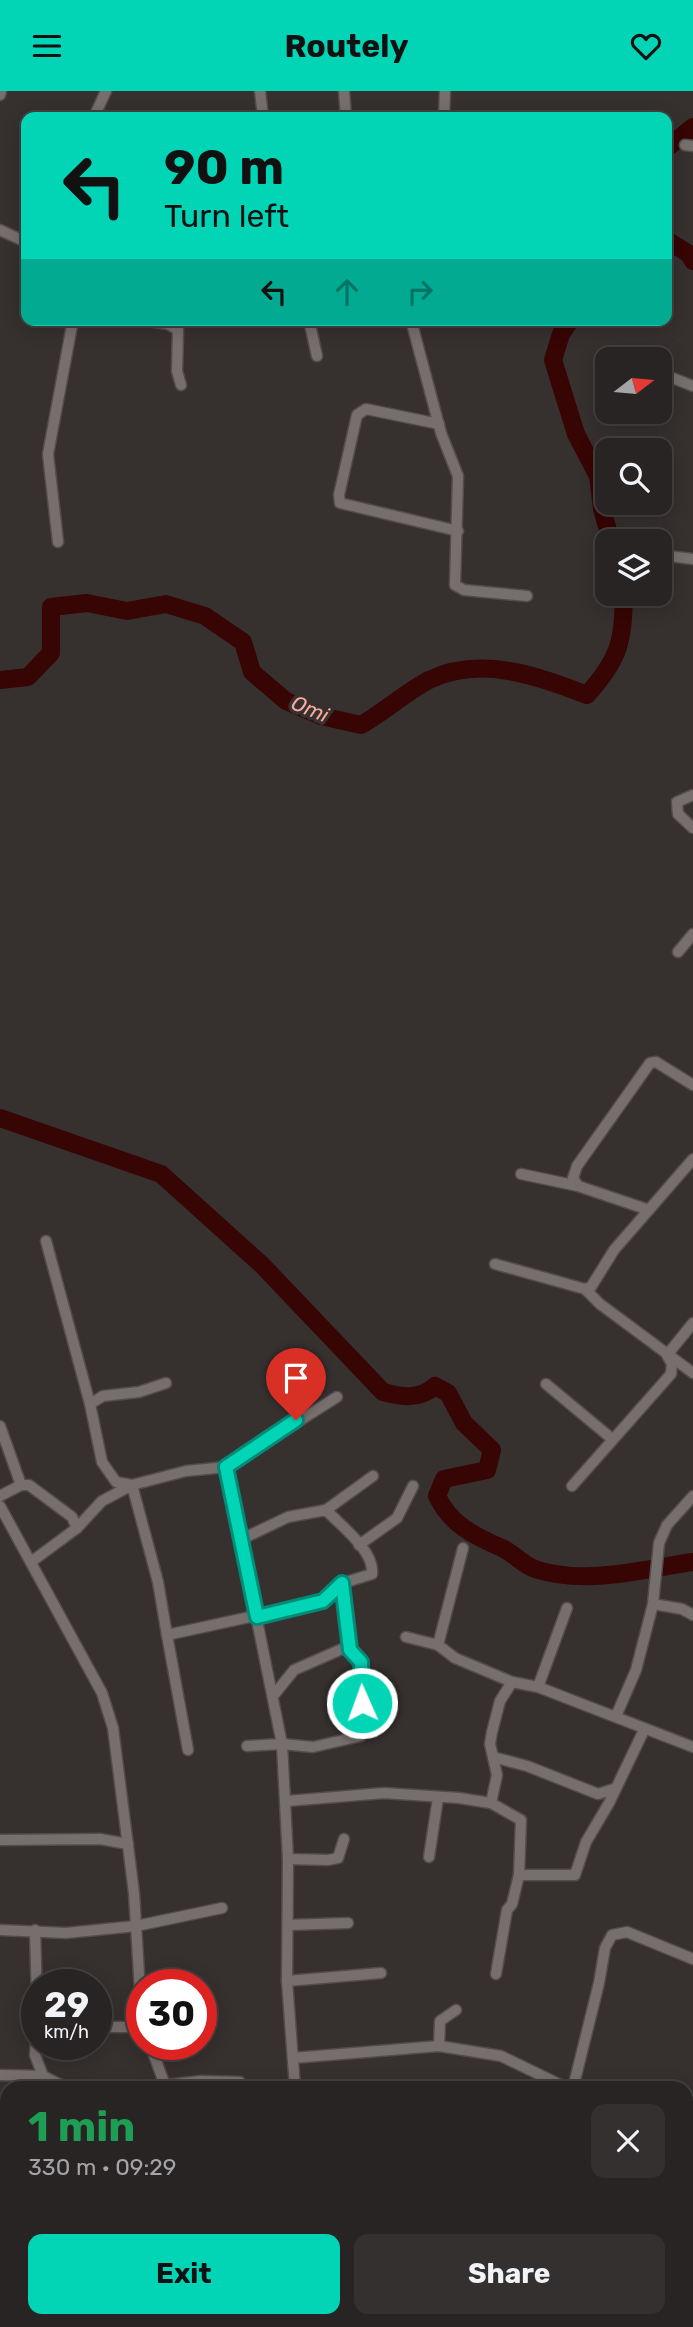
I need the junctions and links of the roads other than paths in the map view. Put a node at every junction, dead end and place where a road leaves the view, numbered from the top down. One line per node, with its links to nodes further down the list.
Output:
1 (106, 91): 5 (street)
2 (260, 91): 6 (street)
3 (344, 91): 7 (street)
4 (445, 91): 8 (street)
5 (96, 112)
6 (263, 112)
7 (346, 112)
8 (444, 112)
9 (0, 230): 10 (street)
10 (21, 240)
11 (72, 326): 21 (street)
12 (174, 326): 17 (street)
13 (310, 326): 15 (street)
14 (413, 326): 19 (street)
15 (317, 356)
16 (672, 378): 18 (street)
17 (181, 385)
18 (693, 386)
19 (439, 424): 20 (street); 20 (street)
20 (458, 531): 24 (street)
21 (58, 542)
22 (672, 556): 23 (street)
23 (693, 559)
24 (527, 596)
25 (693, 795): 26 (street)
26 (693, 828)
27 (693, 934): 28 (street)
28 (678, 952)
29 (693, 1085): 32 (street)
30 (693, 1159): 33 (street)
31 (522, 1174): 32 (street)
32 (578, 1186): 33 (street)
33 (649, 1210): 36 (street)
34 (46, 1241): 43 (street)
35 (495, 1264): 36 (street)
36 (585, 1289): 38 (street)
37 (693, 1324): 38 (street)
38 (667, 1355): 39 (street); 45 (street)
39 (693, 1373)
40 (166, 1383): 43 (street)
41 (546, 1384): 45 (street)
42 (337, 1397): 46 (street)
43 (90, 1404): 49 (street)
44 (0, 1426): 48 (street)
45 (611, 1438): 51 (street)
46 (226, 1467): 49 (street); 57 (street)
47 (373, 1476): 55 (street)
48 (21, 1485): 52 (street); 56 (street)
49 (132, 1485): 56 (street); 66 (street)
50 (413, 1486): 58 (street)
51 (572, 1486)
52 (0, 1496)
53 (693, 1496): 62 (street)
54 (0, 1506): 60 (street)
55 (326, 1510): 57 (street); 58 (street)
56 (77, 1528): 60 (street)
57 (242, 1539): 65 (street)
58 (359, 1545): 61 (street)
59 (463, 1548): 68 (street)
60 (31, 1562): 86 (street)
61 (342, 1583): 65 (street); 69 (street)
62 (653, 1604): 64 (street); 73 (street)
63 (567, 1608): 71 (street)
64 (693, 1615)
65 (257, 1617): 66 (street); 72 (street)
66 (167, 1635): 78 (street)
67 (406, 1637): 68 (street)
68 (438, 1645): 70 (street)
69 (350, 1650): 72 (street); 75 (street)
70 (512, 1682): 71 (street); 79 (street)
71 (538, 1687): 73 (street)
72 (272, 1696): 75 (street)
73 (615, 1716): 74 (street)
74 (644, 1730): 77 (street); 80 (street)
75 (282, 1744): 76 (street); 82 (street)
76 (247, 1746)
77 (693, 1747)
78 (188, 1750)
79 (493, 1757): 80 (street); 83 (street)
80 (614, 1789): 89 (street)
81 (438, 1798): 82 (street); 83 (street); 87 (street)
82 (287, 1801): 88 (street)
83 (491, 1803): 89 (street)
84 (344, 1839): 88 (street)
85 (0, 1840): 86 (street)
86 (128, 1844): 93 (street)
87 (429, 1857)
88 (288, 1859): 92 (street)
89 (519, 1875): 100 (street)
90 (222, 1908): 93 (street)
91 (348, 1923): 92 (street)
92 (288, 1925): 101 (street)
93 (136, 1926): 95 (street); 98 (street)
94 (0, 1930): 95 (street)
95 (35, 1930): 97 (street)
96 (693, 1959): 113 (street)
97 (36, 1969)
98 (139, 1969)
99 (381, 1973): 101 (street)
100 (496, 1974)
101 (287, 1981): 104 (street)
102 (456, 2010): 103 (street)
103 (439, 2046): 104 (street); 112 (street)
104 (293, 2058): 111 (street)
105 (37, 2060): 108 (street)
106 (156, 2060): 110 (street)
107 (0, 2075): 108 (street)
108 (43, 2076): 109 (street)
109 (53, 2081)
110 (164, 2081)
111 (295, 2081)
112 (539, 2081)
113 (575, 2081)

